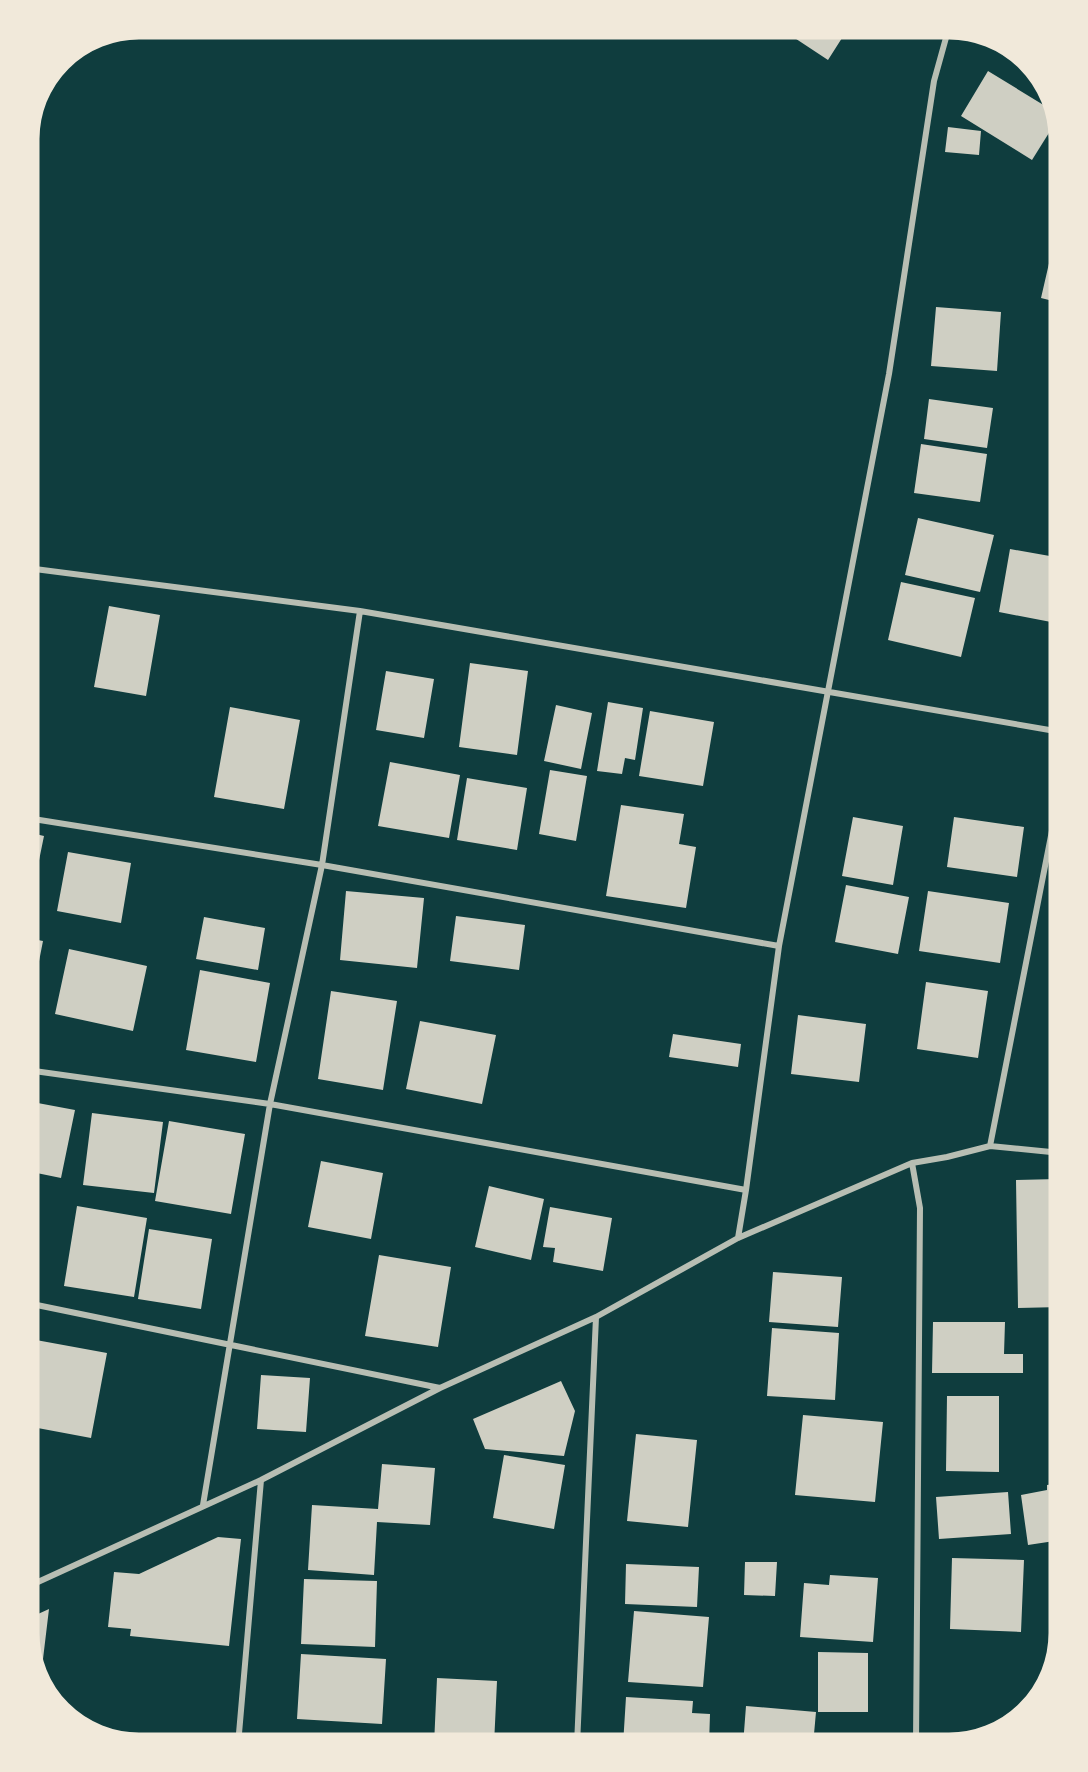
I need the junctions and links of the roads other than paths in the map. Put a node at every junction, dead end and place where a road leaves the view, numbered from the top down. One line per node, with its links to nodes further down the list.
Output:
1 (946, 38): 4 (street)
2 (38, 569): 3 (street)
3 (360, 611): 4 (street); 8 (street)
4 (828, 692): 5 (street); 9 (street)
5 (1050, 730)
6 (38, 820): 8 (street)
7 (1050, 841): 12 (street)
8 (322, 865): 9 (street); 11 (street)
9 (779, 946): 15 (street)
10 (38, 1072): 11 (street)
11 (270, 1104): 15 (street); 19 (street)
12 (990, 1146): 13 (street); 14 (street)
13 (1050, 1152)
14 (912, 1163): 16 (street); 26 (street)
15 (746, 1190): 16 (street)
16 (738, 1238): 18 (street)
17 (38, 1305): 19 (street)
18 (596, 1317): 20 (street); 25 (street)
19 (230, 1346): 20 (street); 22 (street)
20 (440, 1389): 21 (street)
21 (261, 1480): 22 (street); 24 (street)
22 (203, 1505): 23 (street)
23 (38, 1582)
24 (239, 1734)
25 (577, 1734)
26 (916, 1734)

